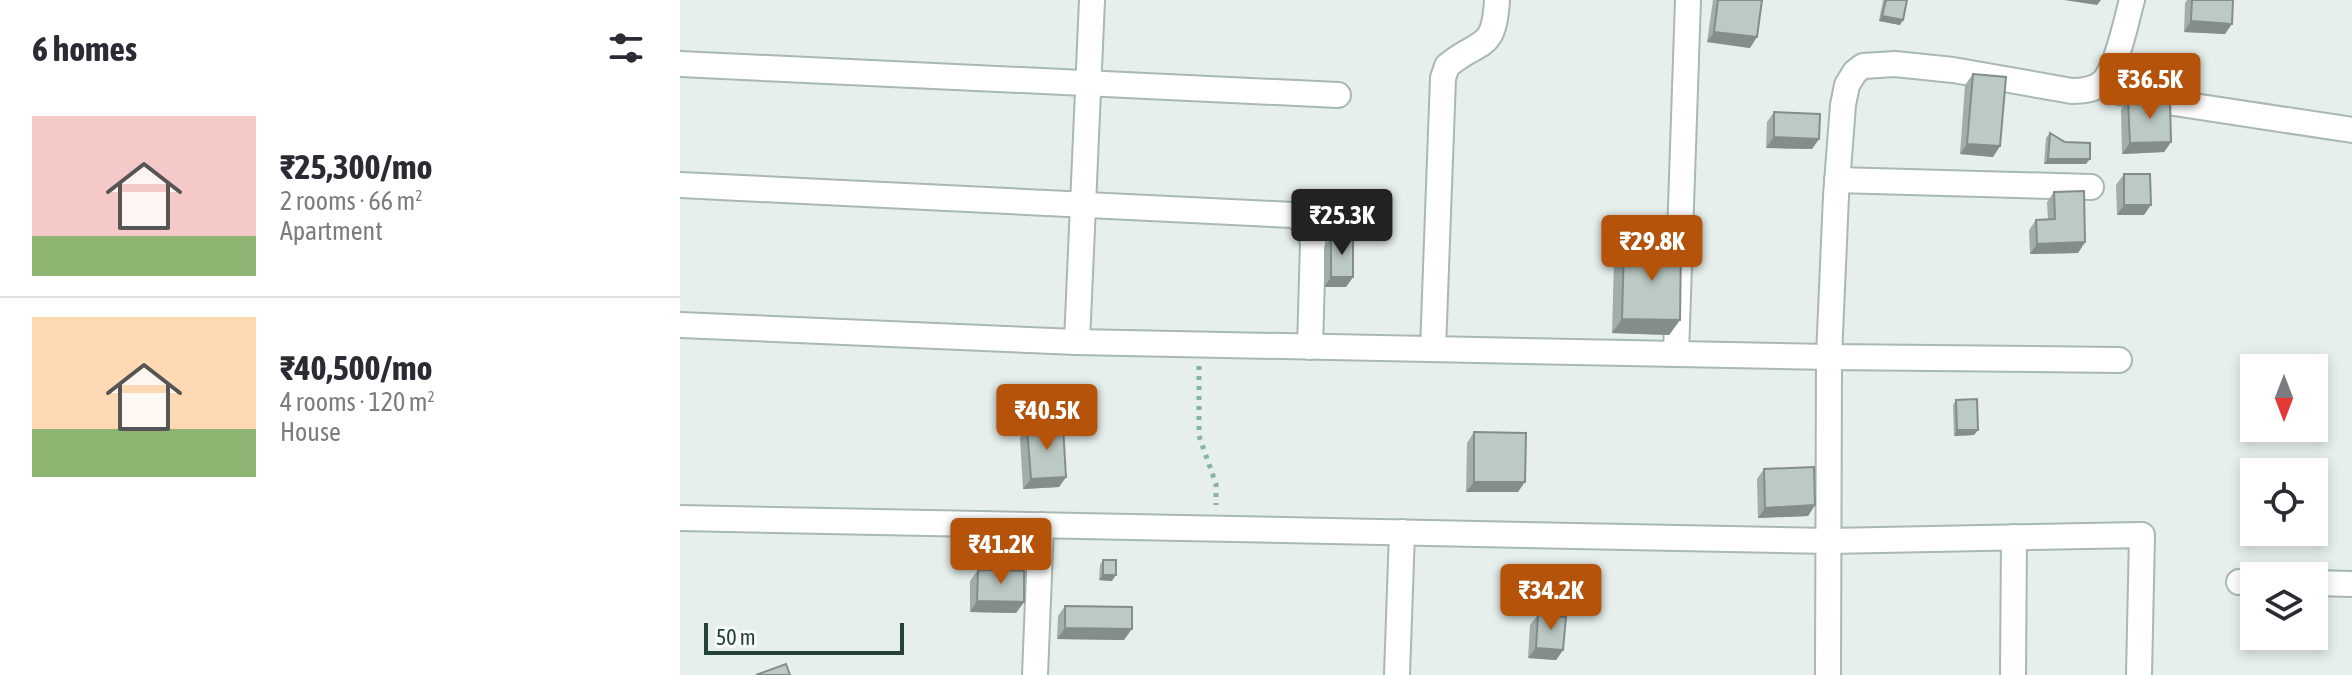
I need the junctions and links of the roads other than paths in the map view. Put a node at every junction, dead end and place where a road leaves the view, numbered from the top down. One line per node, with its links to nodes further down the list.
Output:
1 (1092, 0): 6 (street)
2 (1497, 0): 17 (street)
3 (1688, 0): 18 (street)
4 (2132, 0): 7 (street)
5 (680, 64): 6 (street)
6 (1088, 83): 8 (street); 13 (street)
7 (2102, 83): 9 (street); 10 (street)
8 (1338, 95)
9 (2352, 130)
10 (1837, 180): 12 (street); 19 (street)
11 (680, 185): 13 (street)
12 (2091, 187)
13 (1082, 204): 15 (street); 16 (street)
14 (680, 325): 15 (street)
15 (1077, 342): 16 (street)
16 (1310, 347): 17 (street)
17 (1433, 349): 18 (street)
18 (1676, 354): 19 (street)
19 (1829, 357): 20 (street); 25 (street)
20 (2119, 360)
21 (680, 518): 22 (street)
22 (1041, 525): 23 (street); 28 (street)
23 (1402, 532): 25 (street); 29 (street)
24 (2014, 537): 25 (street); 31 (street); 32 (street)
25 (1829, 541): 30 (street)
26 (2328, 583): 27 (street)
27 (2352, 584)
28 (1035, 675)
29 (1397, 675)
30 (1828, 675)
31 (2013, 675)
32 (2139, 675)

